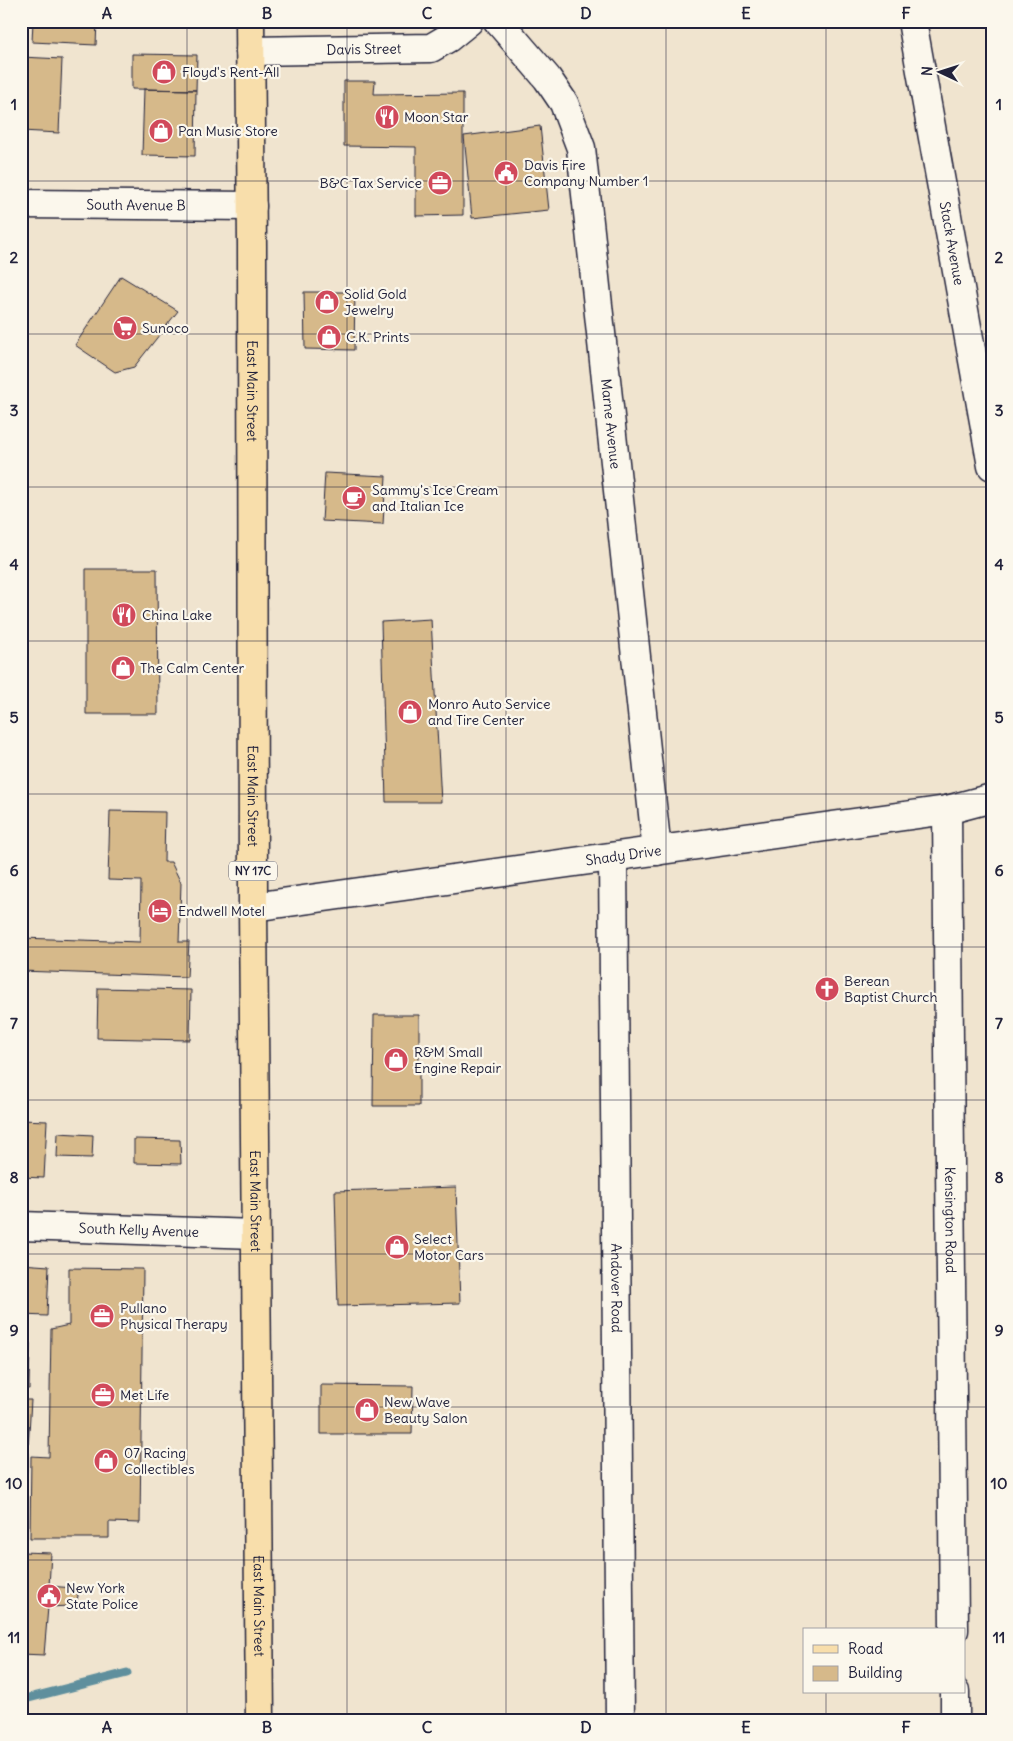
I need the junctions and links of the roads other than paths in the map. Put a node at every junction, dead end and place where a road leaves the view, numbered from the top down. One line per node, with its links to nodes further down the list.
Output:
1 (250, 21): 5 (main road, East Main Street / NY 17C)
2 (469, 21): 5 (street, Davis Street)
3 (498, 21): 11 (street, Marne Avenue)
4 (912, 21): 8 (street, Stack Avenue)
5 (250, 51): 7 (main road, East Main Street / NY 17C)
6 (21, 204): 7 (street, South Avenue B)
7 (252, 206): 13 (main road, East Main Street / NY 17C)
8 (992, 466)
9 (992, 798): 10 (street, Shady Drive)
10 (947, 810): 11 (street, Shady Drive); 16 (street, Kensington Road)
11 (657, 852): 12 (street, Shady Drive)
12 (613, 858): 13 (street, Shady Drive); 19 (street, Andover Road)
13 (253, 907): 15 (main road, East Main Street / NY 17C)
14 (21, 1226): 15 (street, South Kelly Avenue)
15 (255, 1234): 18 (main road, East Main Street / NY 17C)
16 (954, 1628)
17 (955, 1694): 20 (street)
18 (260, 1720)
19 (620, 1720)
20 (955, 1720)

